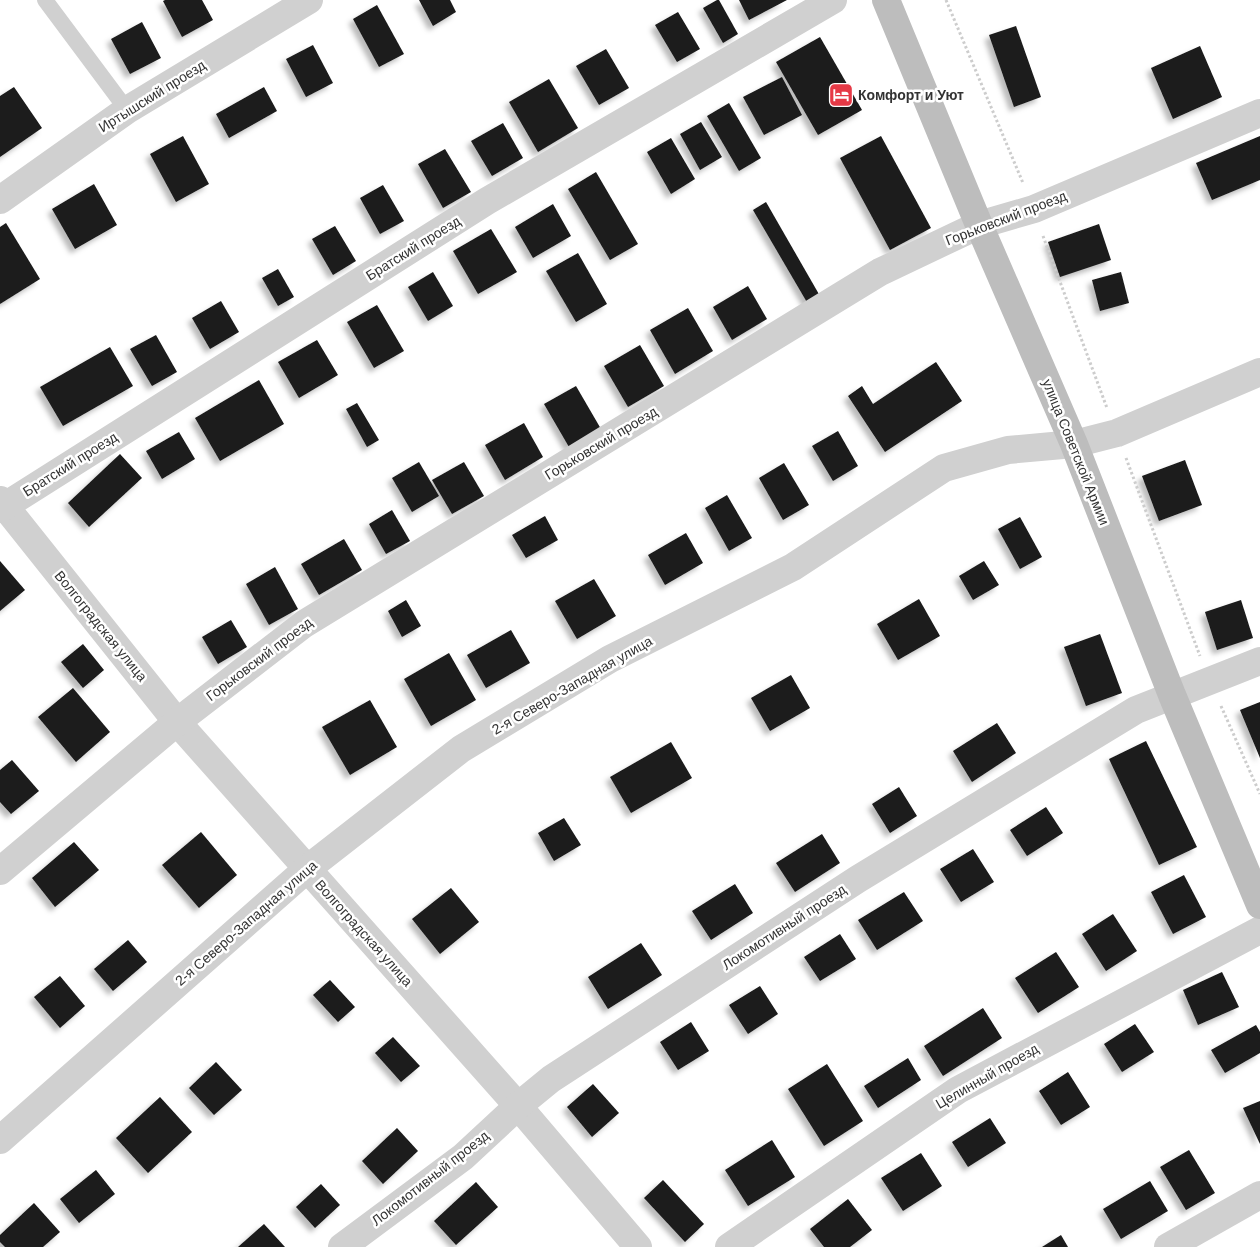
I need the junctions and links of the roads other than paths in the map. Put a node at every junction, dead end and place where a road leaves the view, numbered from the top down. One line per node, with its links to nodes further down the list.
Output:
1 (45, 0): 5 (lane)
2 (310, 0): 5 (street, Иртышский проезд)
3 (833, 0): 11 (street, Братский проезд)
4 (886, 0): 8 (street, улица Советской Армии)
5 (127, 110): 7 (street, Иртышский проезд)
6 (1260, 113): 8 (street, Горьковский проезд)
7 (0, 200)
8 (978, 226): 10 (street, улица Советской Армии); 14 (street, Горьковский проезд)
9 (1260, 372): 10 (street, 2-я Северо-Западная улица)
10 (1074, 444): 13 (street, улица Советской Армии); 15 (street, 2-я Северо-Западная улица)
11 (2, 505): 14 (street, Волгоградская улица)
12 (1260, 661): 13 (street, Локомотивный проезд)
13 (1172, 695): 17 (street, улица Советской Армии); 19 (street, Локомотивный проезд)
14 (177, 722): 15 (street, Волгоградская улица); 16 (street, Горьковский проезд)
15 (307, 869): 19 (street, Волгоградская улица); 20 (street, 2-я Северо-Западная улица)
16 (0, 871)
17 (1260, 905)
18 (1260, 930): 24 (street, Целинный проезд)
19 (518, 1106): 22 (street, Локомотивный проезд); 23 (street, Волгоградская улица)
20 (0, 1140)
21 (1260, 1195): 25 (street)
22 (342, 1247)
23 (638, 1247)
24 (729, 1247)
25 (1168, 1247)

